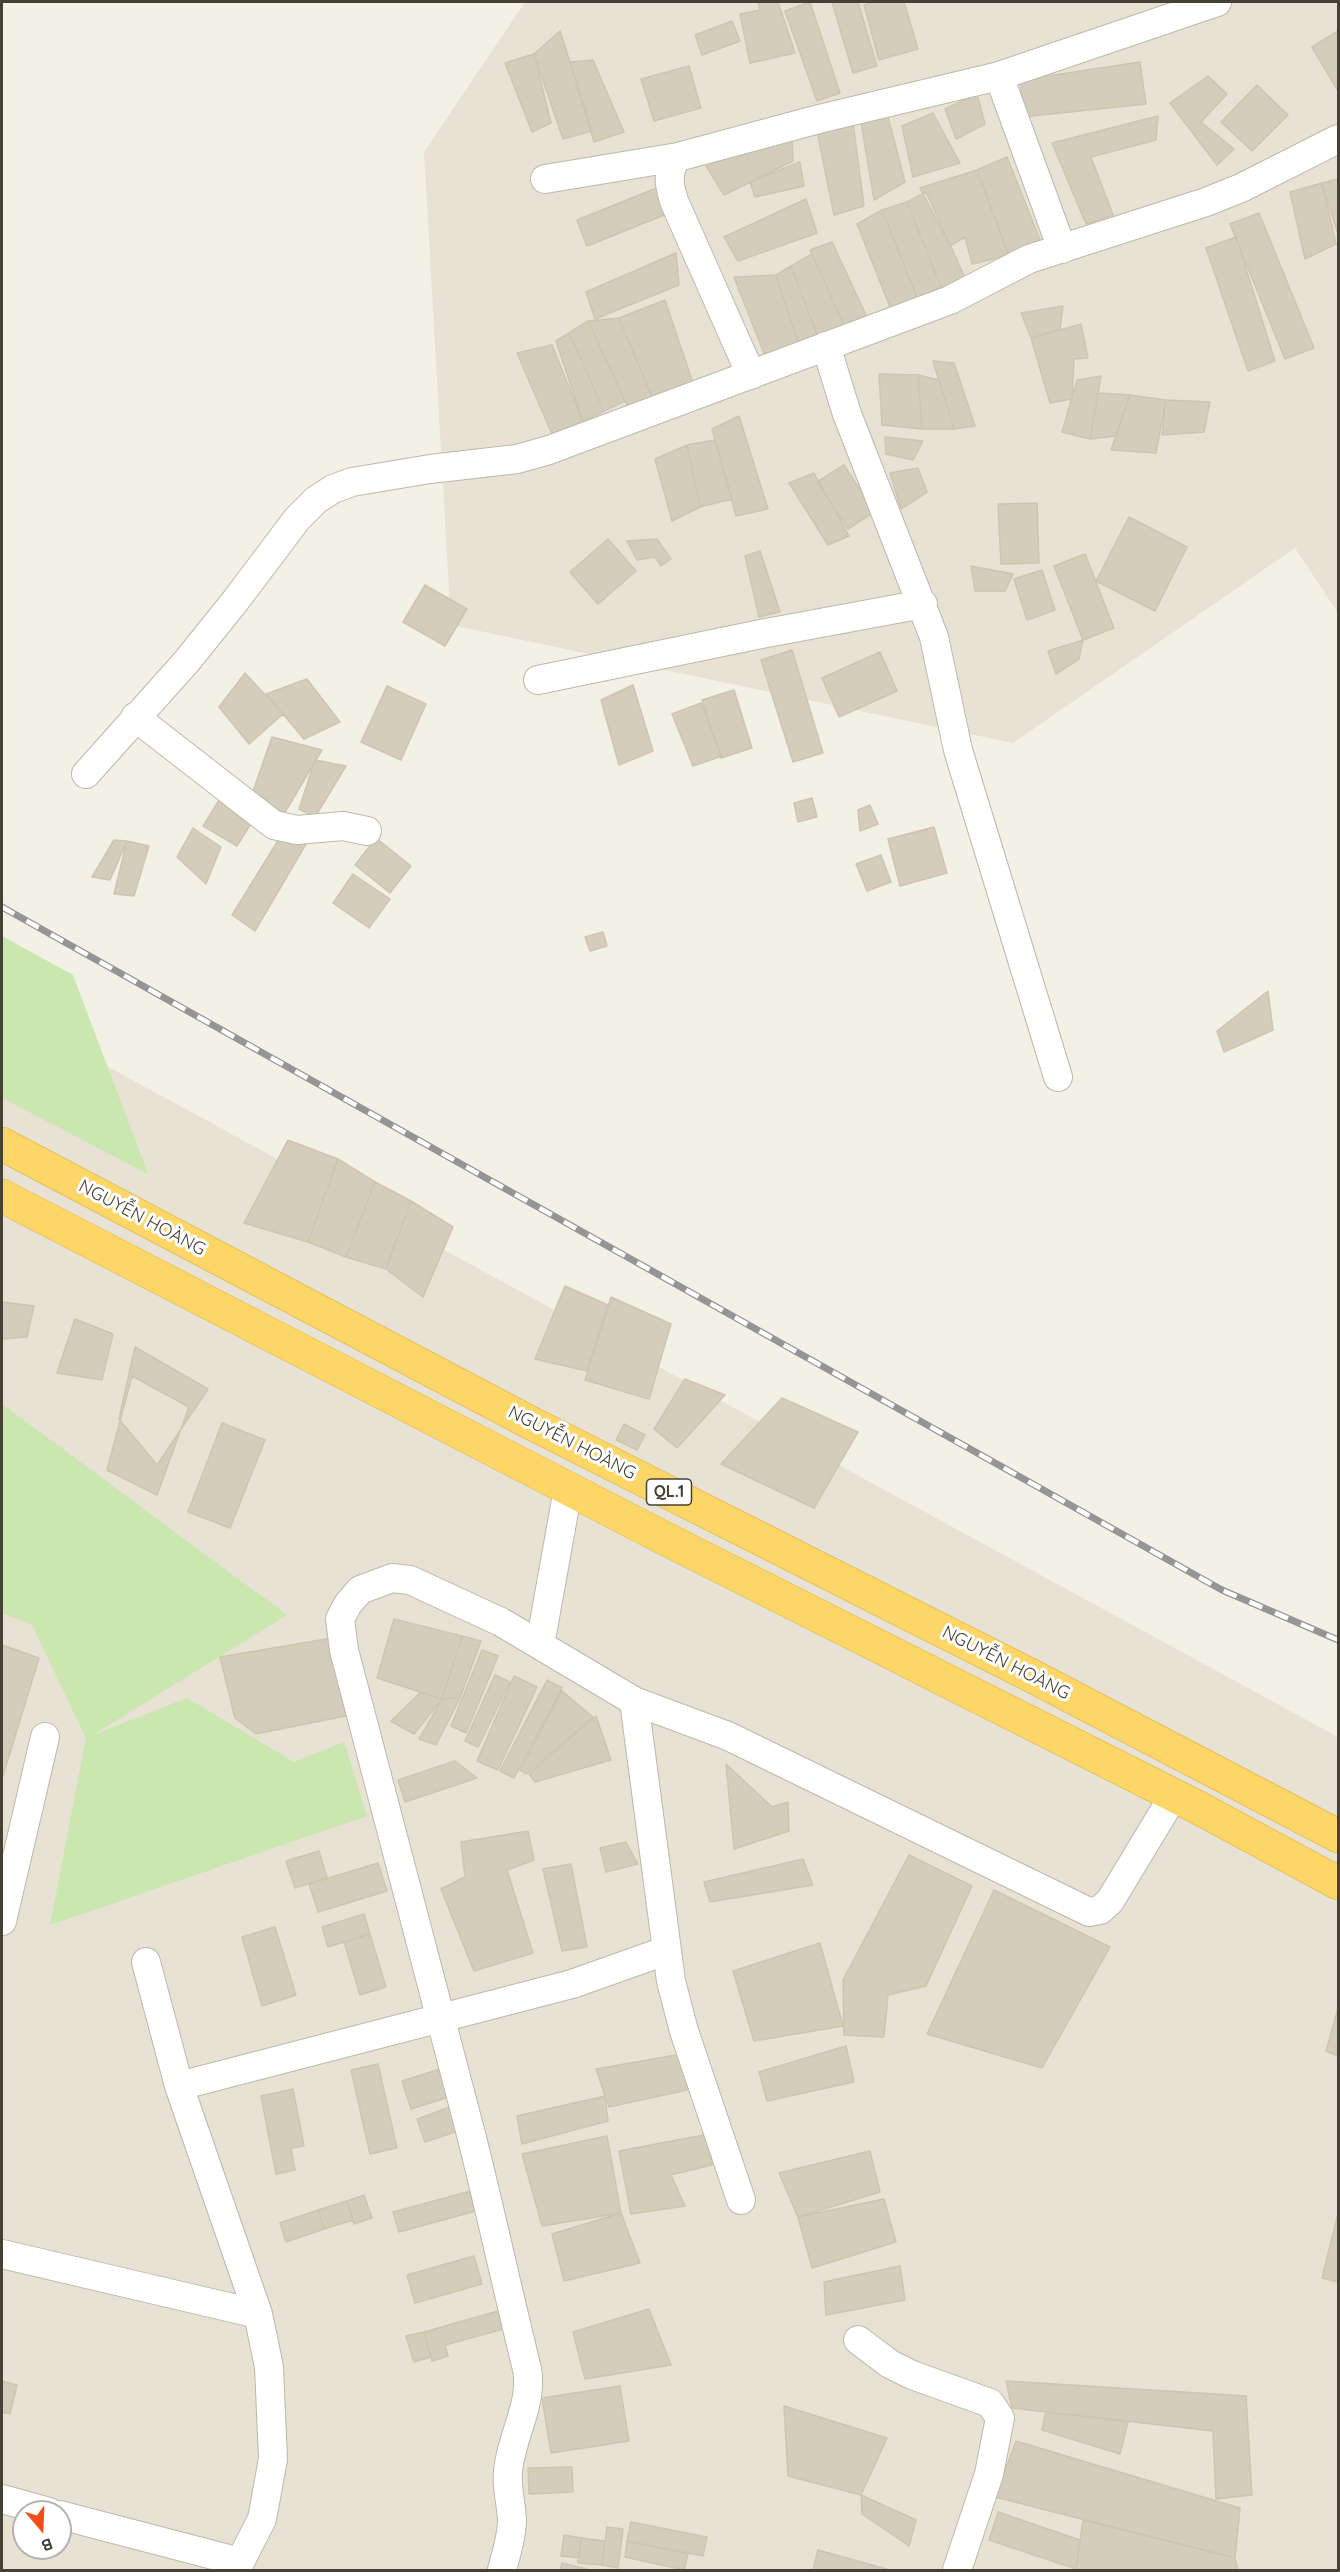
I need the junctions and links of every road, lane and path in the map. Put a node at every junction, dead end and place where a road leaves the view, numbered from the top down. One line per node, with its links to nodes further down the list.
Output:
1 (1217, 2): 2 (street)
2 (999, 76): 4 (street); 6 (street)
3 (1338, 139): 6 (street)
4 (678, 157): 5 (street); 8 (street)
5 (545, 179)
6 (1062, 249): 7 (street)
7 (826, 346): 8 (street); 9 (street)
8 (750, 375): 11 (street)
9 (923, 604): 10 (street); 14 (street)
10 (538, 680)
11 (135, 717): 12 (street); 13 (street)
12 (86, 774)
13 (367, 831)
14 (1058, 1077)
15 (2, 1144): 22 (highway, NGUYỄN HOÀNG / QL.1)
16 (2, 1196): 17 (highway, QL.1)
17 (568, 1489): 18 (street); 21 (highway, QL.1)
18 (540, 1645): 19 (street); 28 (street)
19 (634, 1701): 21 (street); 26 (street)
20 (45, 1737): 23 (street)
21 (1174, 1795): 24 (highway, QL.1)
22 (1338, 1836)
23 (7, 1872): 25 (street)
24 (1338, 1883)
25 (2, 1922)
26 (665, 1952): 28 (street); 30 (street)
27 (146, 1962): 29 (street)
28 (440, 2019): 29 (street); 36 (street)
29 (179, 2086): 32 (street)
30 (741, 2200)
31 (2, 2254): 32 (street)
32 (258, 2314): 35 (street)
33 (858, 2340): 37 (street)
34 (72, 2518): 35 (street)
35 (238, 2566)
36 (502, 2571)
37 (957, 2571)

